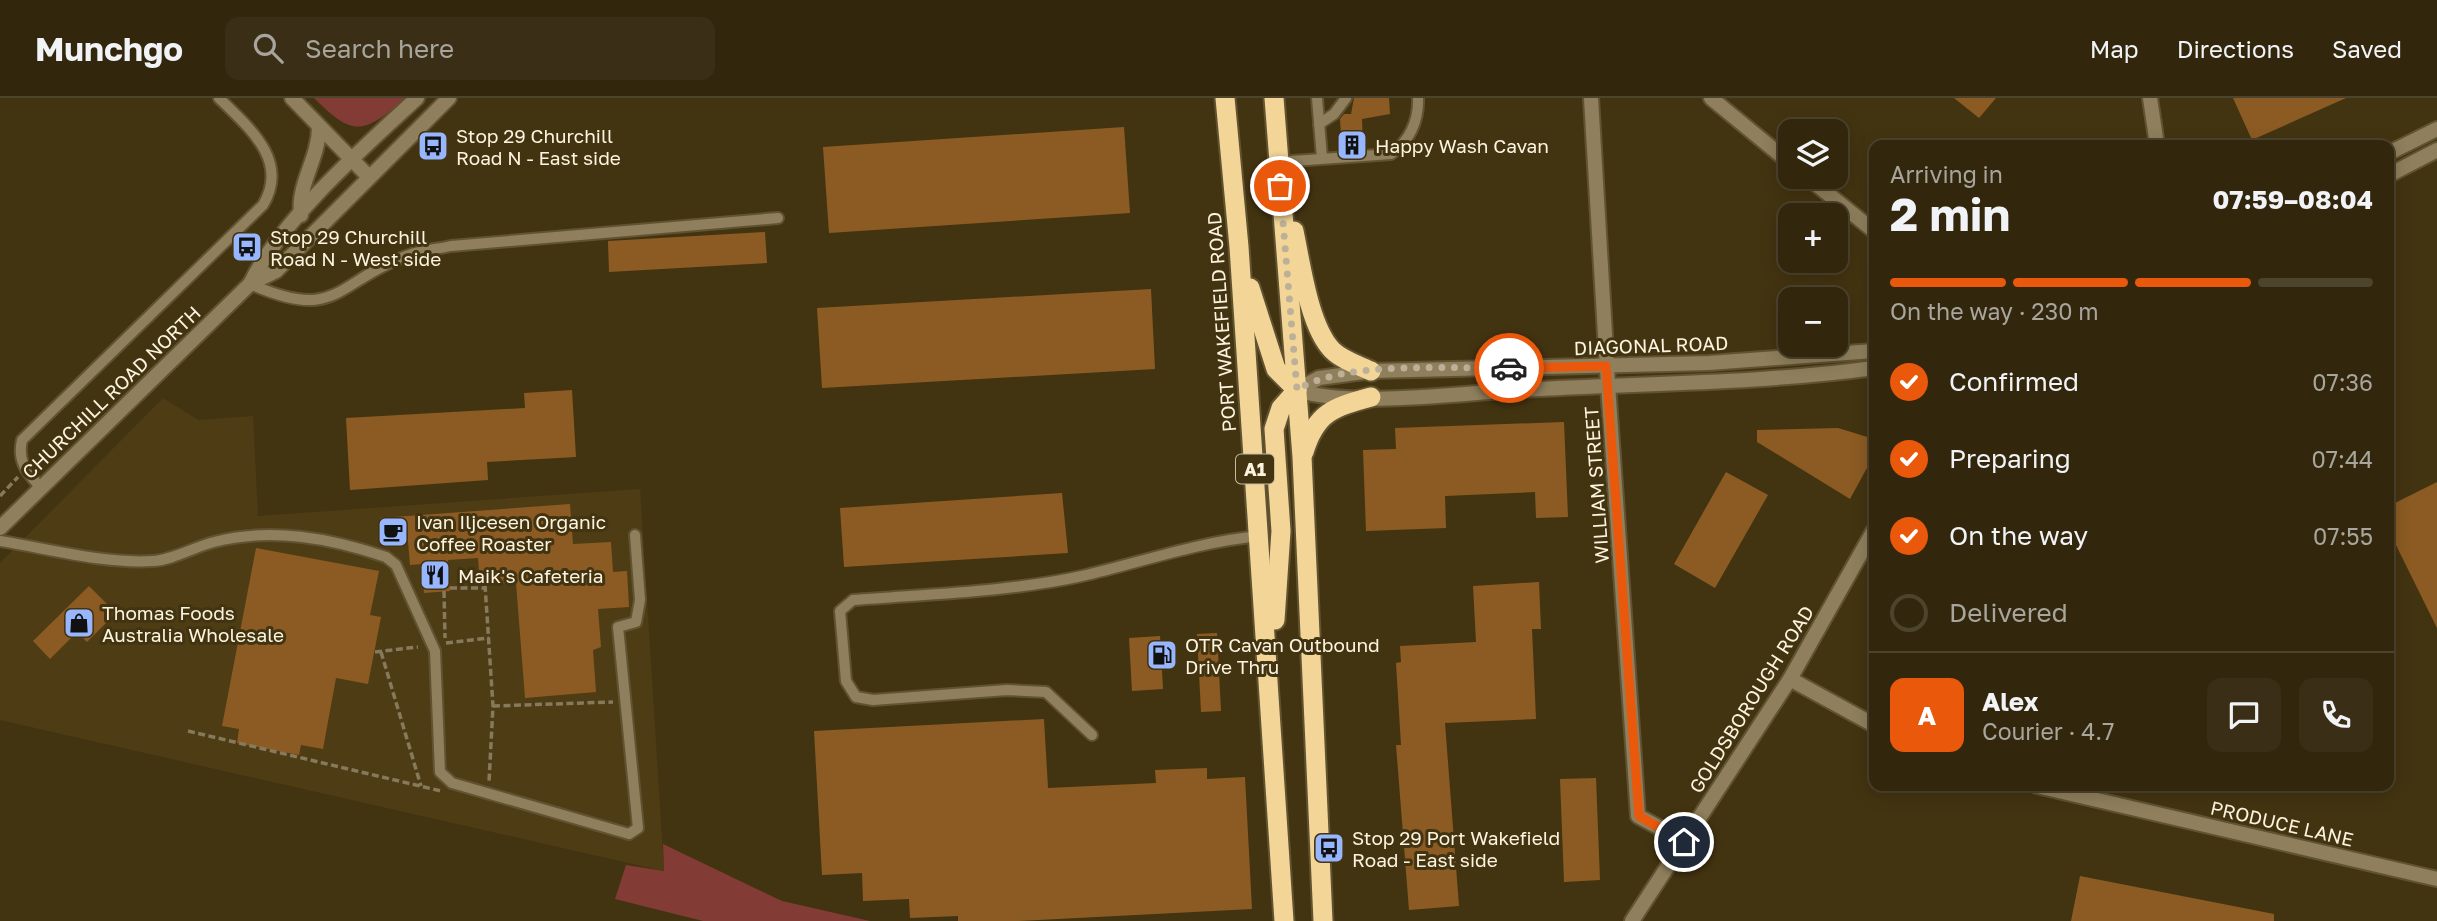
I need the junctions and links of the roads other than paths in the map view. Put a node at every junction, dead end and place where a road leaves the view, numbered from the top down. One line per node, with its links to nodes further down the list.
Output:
1 (219, 98): 39 (lane)
2 (292, 98): 14 (street)
3 (417, 98): 21 (street, CHURCHILL ROAD NORTH)
4 (449, 98): 24 (street, CHURCHILL ROAD NORTH)
5 (1225, 98): 29 (highway, PORT WAKEFIELD ROAD / A1)
6 (1274, 98): 22 (highway, A1)
7 (1317, 98): 13 (lane)
8 (1346, 98): 13 (lane)
9 (1418, 98): 20 (lane)
10 (1591, 98): 32 (street, WILLIAM STREET)
11 (1711, 98): 19 (street)
12 (2150, 98): 16 (street)
13 (1319, 124): 20 (lane)
14 (319, 127): 21 (street); 26 (street)
15 (2437, 129): 17 (street)
16 (2156, 140)
17 (2394, 150)
18 (2437, 150): 23 (street)
19 (1778, 153)
20 (1322, 158): 22 (lane)
21 (350, 160): 24 (street); 26 (street, CHURCHILL ROAD NORTH)
22 (1279, 162): 34 (highway); 36 (highway, A1)
23 (2394, 172)
24 (368, 176): 30 (street, CHURCHILL ROAD NORTH)
25 (1822, 189): 28 (street)
26 (301, 215): 30 (street, CHURCHILL ROAD NORTH)
27 (778, 218): 30 (lane)
28 (1869, 228)
29 (1239, 247): 36 (highway); 42 (highway, PORT WAKEFIELD ROAD / A1)
30 (250, 284): 39 (street, CHURCHILL ROAD NORTH)
31 (1869, 352): 32 (street, DIAGONAL ROAD)
32 (1606, 366): 34 (street, DIAGONAL ROAD); 35 (street, WILLIAM STREET)
33 (1869, 368): 35 (street, DIAGONAL ROAD)
34 (1371, 371): 36 (street, DIAGONAL ROAD)
35 (1608, 385): 37 (street, DIAGONAL ROAD); 50 (street, WILLIAM STREET)
36 (1297, 390): 37 (street, DIAGONAL ROAD); 38 (highway, A1); 46 (highway)
37 (1371, 397): 38 (highway)
38 (1302, 457): 53 (highway, A1)
39 (41, 488): 40 (street, CHURCHILL ROAD NORTH)
40 (0, 528)
41 (635, 536): 44 (lane)
42 (1259, 536): 46 (highway, PORT WAKEFIELD ROAD / A1); 48 (lane)
43 (1869, 539): 45 (street, GOLDSBOROUGH ROAD)
44 (0, 541)
45 (1790, 679): 47 (street); 50 (street, GOLDSBOROUGH ROAD)
46 (1270, 691): 52 (highway, PORT WAKEFIELD ROAD / A1)
47 (1869, 722)
48 (1092, 735)
49 (2059, 791): 51 (street, PRODUCE LANE)
50 (1684, 842): 54 (street, GOLDSBOROUGH ROAD)
51 (2437, 879)
52 (1284, 921)
53 (1323, 921)
54 (1632, 921)

